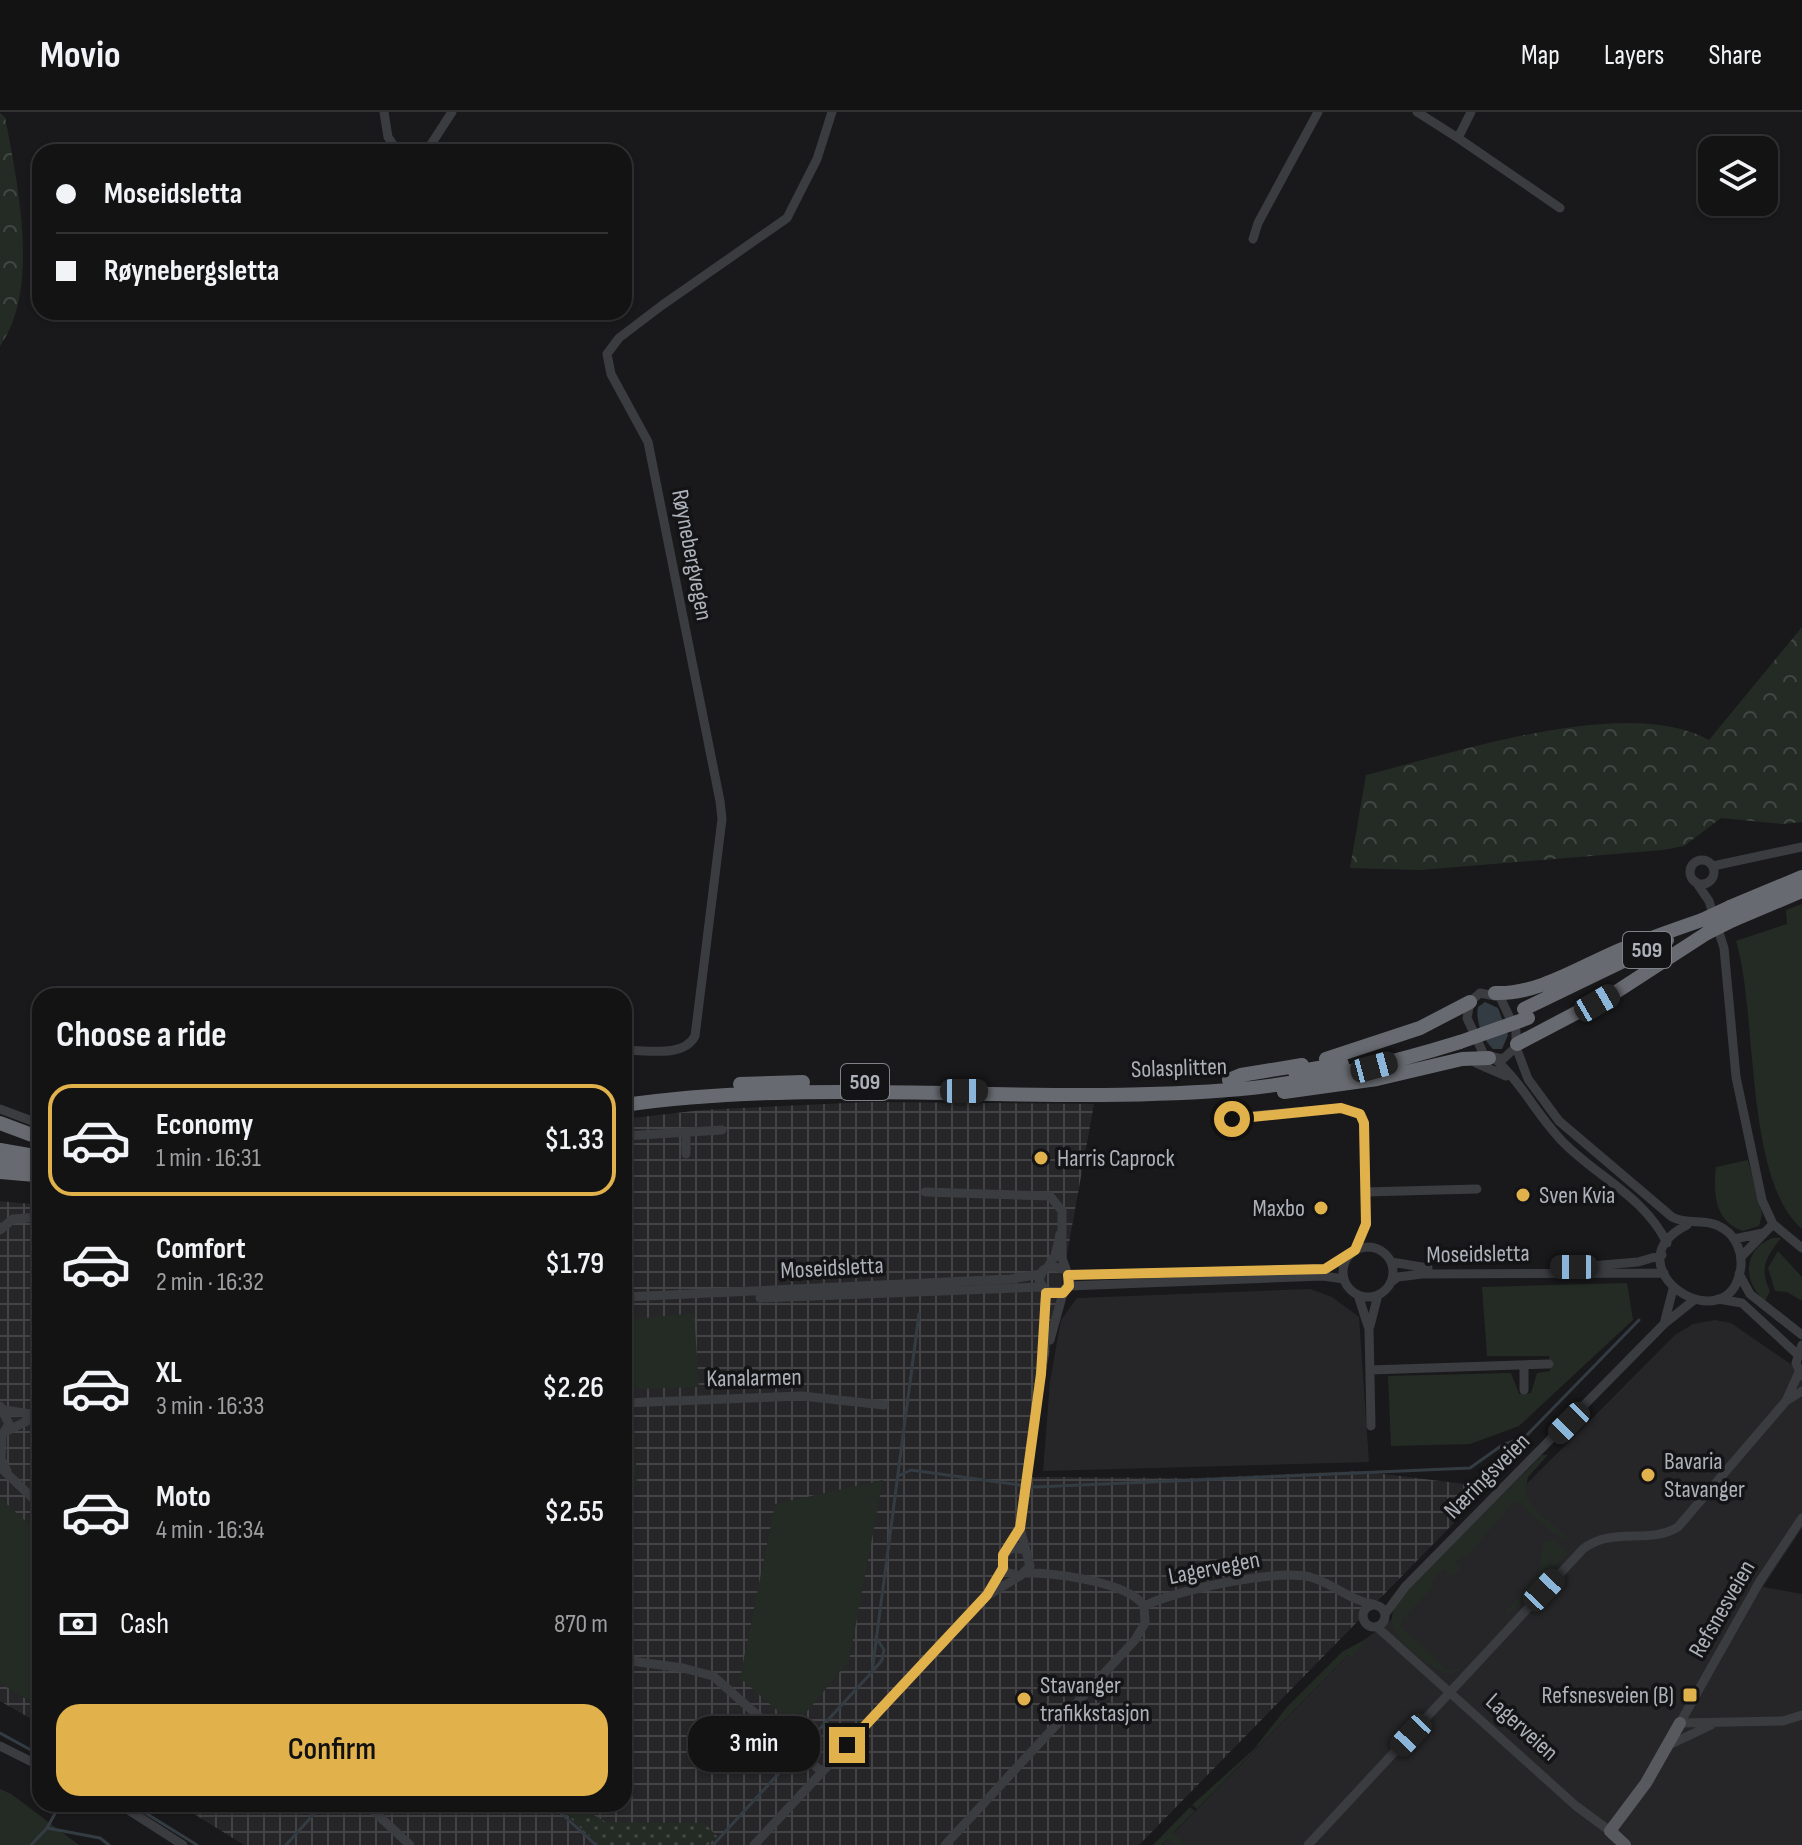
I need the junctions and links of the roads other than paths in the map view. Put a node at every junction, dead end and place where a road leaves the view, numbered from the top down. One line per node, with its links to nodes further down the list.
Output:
1 (384, 112): 8 (street)
2 (452, 112): 9 (street)
3 (832, 112): 25 (street, Røynebergvegen)
4 (1318, 112): 11 (street)
5 (1417, 112): 7 (street)
6 (1471, 112): 7 (street)
7 (1458, 138): 10 (street)
8 (393, 144)
9 (431, 144)
10 (1560, 208)
11 (1253, 239)
12 (1802, 847): 13 (street)
13 (1713, 866): 15 (street); 16 (street)
14 (1802, 877): 19 (highway, 509)
15 (1711, 880): 16 (street); 18 (street)
16 (1696, 882): 18 (street)
17 (1802, 891): 19 (highway, 509)
18 (1709, 901): 54 (street)
19 (1732, 914): 20 (highway, 509, bridge)
20 (1704, 927): 21 (highway, 509); 23 (highway, Solasplitten / 509, bridge); 24 (highway, 509)
21 (1495, 993): 22 (street); 24 (street)
22 (1470, 1002): 26 (street); 28 (highway, 509)
23 (1458, 1038): 28 (highway, Solasplitten / 509); 30 (highway, Solasplitten / 509)
24 (1516, 1046): 26 (street); 55 (street)
25 (632, 1050)
26 (1492, 1059): 27 (highway, 509); 29 (street)
27 (1433, 1067): 29 (street); 30 (highway, 509)
28 (1229, 1080): 31 (highway, Solasplitten / 509)
29 (1520, 1089): 59 (street)
30 (1169, 1092): 32 (highway, Solasplitten / 509)
31 (632, 1094)
32 (632, 1104)
33 (0, 1109): 35 (street)
34 (1215, 1119): 50 (street)
35 (32, 1121)
36 (0, 1123): 39 (highway)
37 (722, 1130): 38 (street)
38 (686, 1132): 40 (street); 42 (street)
39 (32, 1135)
40 (632, 1135)
41 (0, 1150): 43 (highway)
42 (686, 1154)
43 (32, 1156)
44 (0, 1160): 45 (highway)
45 (32, 1166)
46 (0, 1172): 47 (highway)
47 (32, 1174)
48 (1477, 1189): 50 (street)
49 (925, 1192): 52 (street)
50 (1365, 1192): 53 (street)
51 (32, 1218): 56 (street)
52 (1063, 1223): 66 (street); 70 (street)
53 (1366, 1224): 61 (street); 62 (street)
54 (1773, 1224): 57 (street); 60 (street)
55 (1687, 1225): 58 (street); 59 (street)
56 (0, 1230)
57 (1763, 1233): 58 (street); 64 (street)
58 (1734, 1239): 64 (street)
59 (1667, 1243): 63 (street)
60 (1802, 1248)
61 (1377, 1249): 62 (street); 65 (street)
62 (1352, 1253): 69 (street); 70 (street)
63 (1662, 1255): 65 (street, Moseidsletta); 67 (street)
64 (1741, 1257): 68 (street)
65 (1391, 1262): 71 (street)
66 (1044, 1271): 70 (street, Moseidsletta); 73 (street); 77 (street, Moseidsletta)
67 (1664, 1273): 71 (street, Moseidsletta); 72 (street)
68 (1739, 1274): 76 (street); 82 (street)
69 (1344, 1279): 70 (street); 74 (street)
70 (1066, 1281): 73 (street, Moseidsletta); 87 (street)
71 (1390, 1283): 75 (street)
72 (1673, 1289): 79 (street); 80 (street)
73 (1043, 1290): 78 (street, Moseidsletta); 87 (street)
74 (1358, 1295): 75 (street); 81 (street)
75 (1378, 1295): 81 (street)
76 (1715, 1299): 79 (street); 83 (street)
77 (632, 1300)
78 (632, 1300)
79 (1694, 1300): 80 (street, Næringsveien)
80 (1664, 1324): 109 (street, Næringsveien)
81 (1369, 1329): 86 (street)
82 (1802, 1335)
83 (1800, 1350): 88 (street)
84 (1549, 1364): 85 (street)
85 (1524, 1365): 86 (street); 89 (street)
86 (1370, 1370): 97 (street)
87 (1041, 1374): 103 (street)
88 (1800, 1374): 91 (street)
89 (1524, 1390)
90 (1802, 1391): 91 (street)
91 (1786, 1401): 119 (street)
92 (632, 1403): 93 (street, Kanalarmen)
93 (884, 1405)
94 (2, 1408): 95 (street); 98 (street)
95 (32, 1415)
96 (32, 1420): 98 (street)
97 (1371, 1426)
98 (3, 1436): 100 (street)
99 (0, 1467): 100 (street)
100 (10, 1477): 101 (street)
101 (32, 1498)
102 (1802, 1518): 121 (street, Refsnesveien)
103 (1020, 1528): 104 (street); 105 (street)
104 (1009, 1549): 105 (street); 106 (street)
105 (1028, 1554): 107 (street, Lagervegen); 108 (street)
106 (1003, 1568): 108 (street); 111 (street)
107 (1052, 1572): 108 (street, Lagervegen); 113 (street, Lagervegen)
108 (1022, 1575): 111 (street)
109 (1405, 1587): 112 (street, Næringsveien); 114 (street, Næringsveien)
110 (1341, 1590): 112 (street, Lagervegen); 113 (street, Lagervegen); 115 (street)
111 (987, 1595): 126 (street)
112 (1376, 1605): 114 (street); 115 (street)
113 (1144, 1606): 133 (street)
114 (1385, 1616): 116 (street); 117 (street, Lagerveien)
115 (1363, 1618): 116 (street)
116 (1377, 1627): 117 (street, Lagerveien)
117 (1407, 1651): 119 (street, Lagerveien)
118 (632, 1661): 126 (street)
119 (1450, 1692): 129 (street, Lagerveien); 134 (street)
120 (1802, 1715): 122 (street)
121 (1680, 1723): 122 (street); 124 (main road)
122 (1714, 1723): 124 (street)
123 (0, 1746): 125 (street)
124 (1666, 1747): 129 (main road)
125 (32, 1762)
126 (822, 1772): 132 (street)
127 (131, 1812): 130 (street)
128 (375, 1812): 131 (street)
129 (1610, 1831): 135 (main road); 136 (main road, Lagerveien)
130 (183, 1845)
131 (410, 1845)
132 (754, 1845)
133 (945, 1845)
134 (1308, 1845)
135 (1613, 1845)
136 (1625, 1845)

